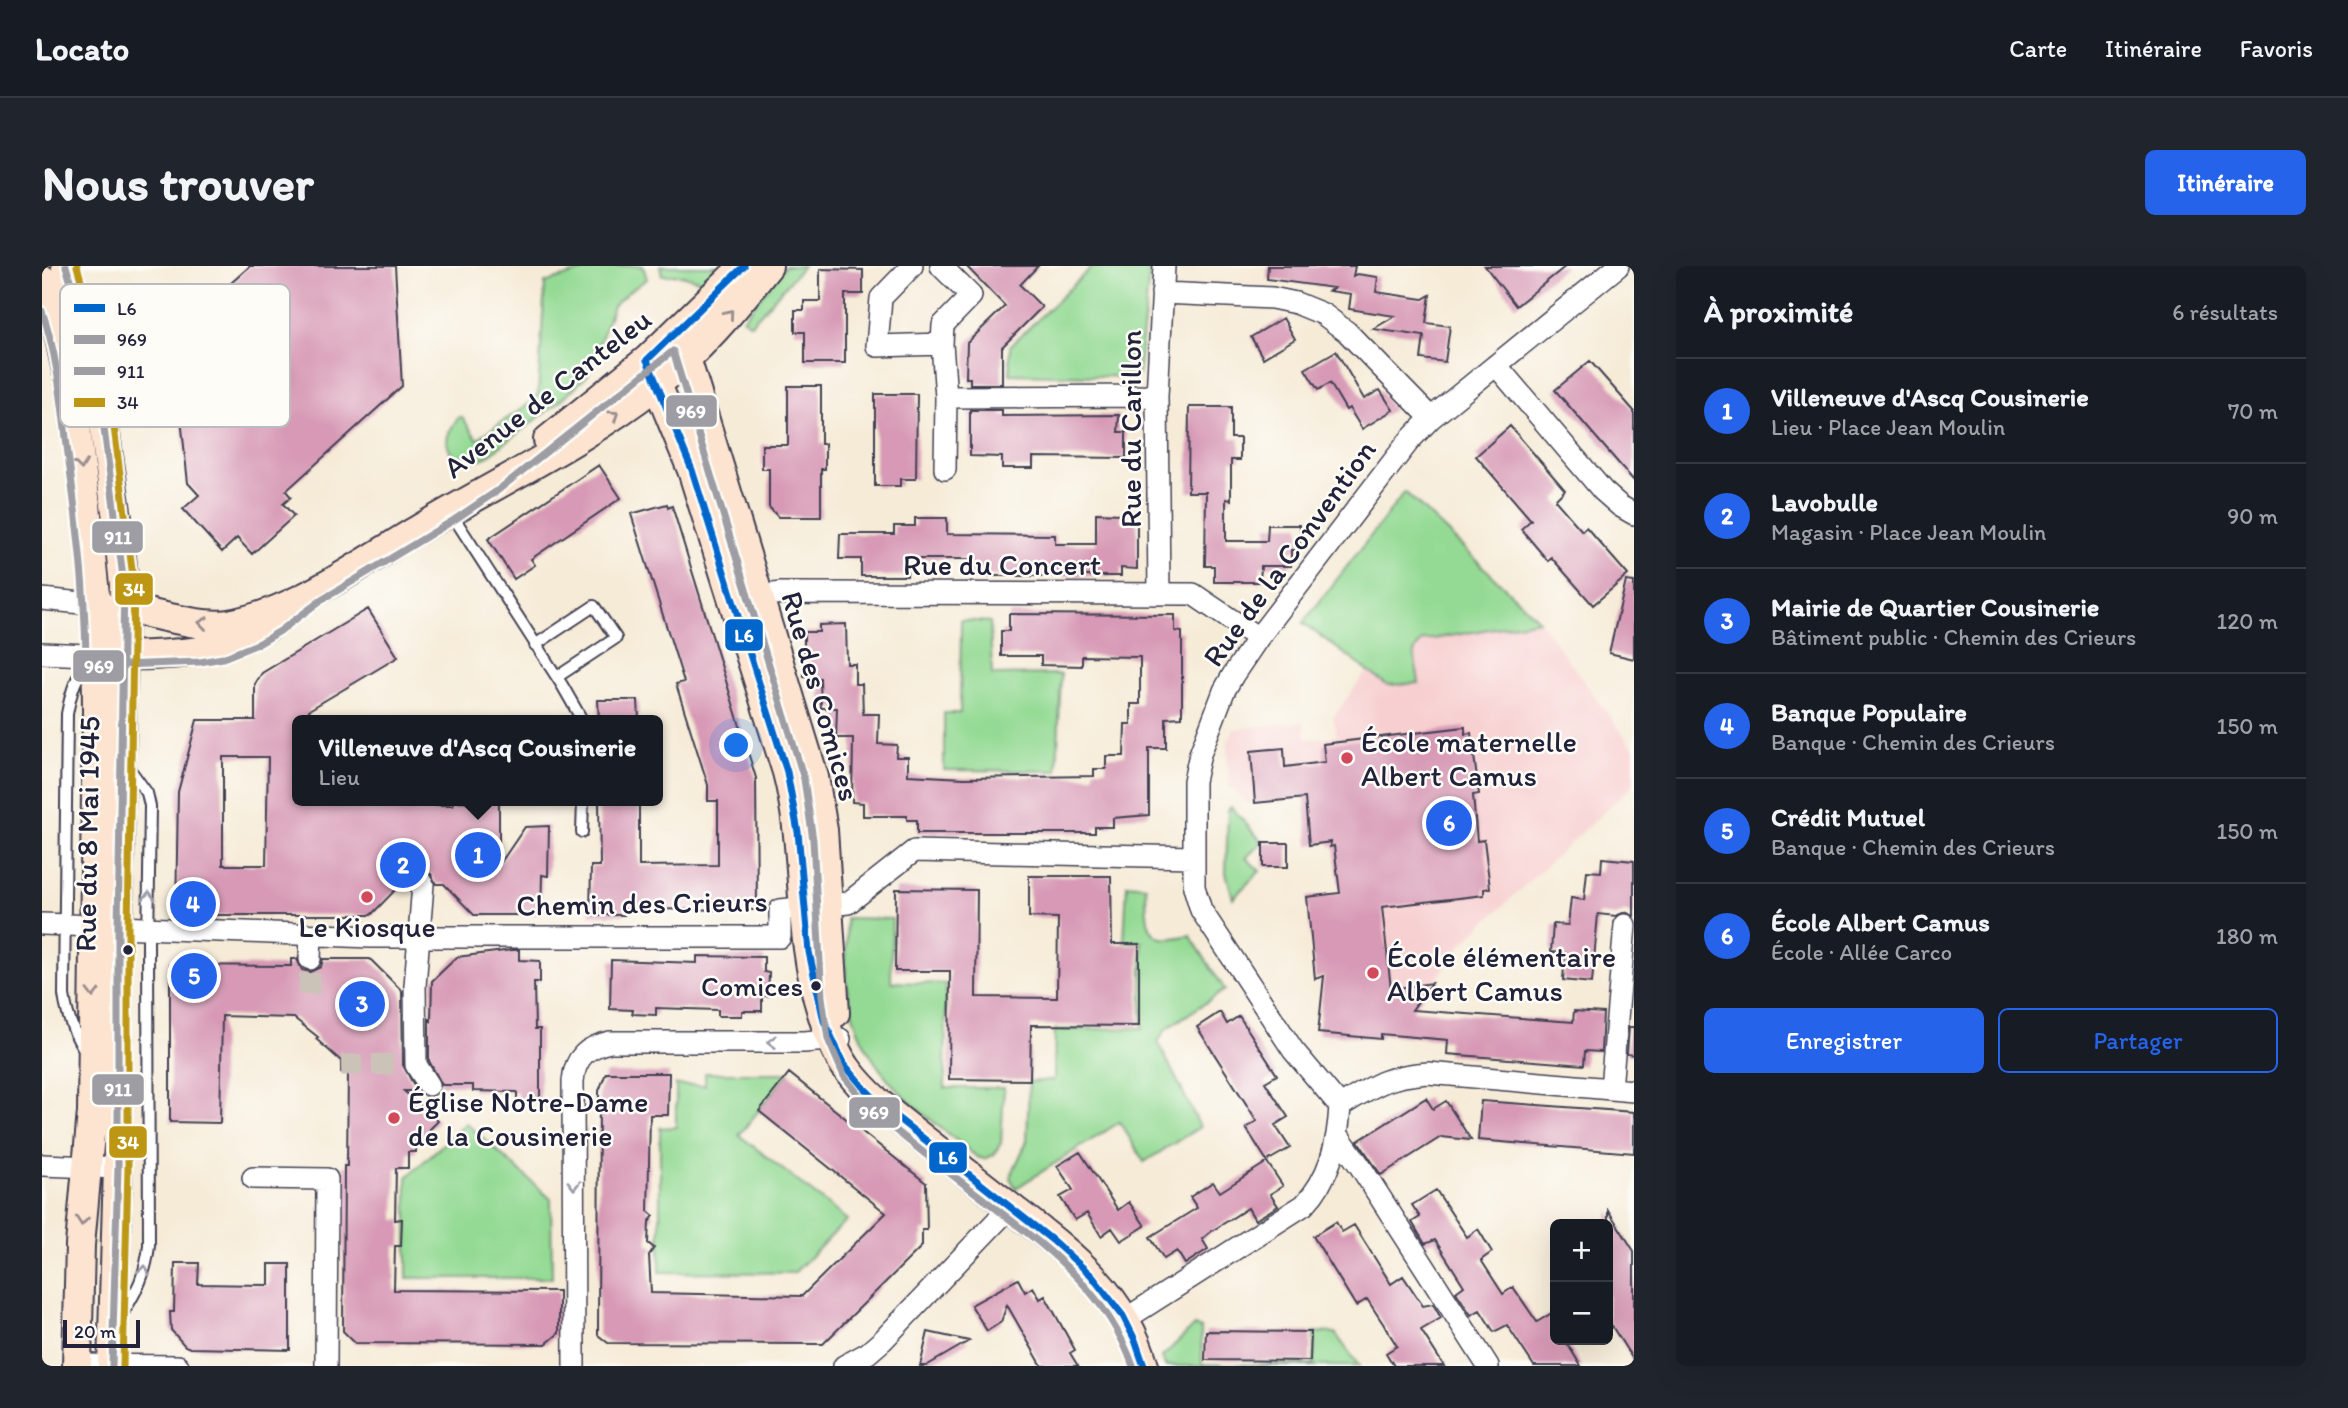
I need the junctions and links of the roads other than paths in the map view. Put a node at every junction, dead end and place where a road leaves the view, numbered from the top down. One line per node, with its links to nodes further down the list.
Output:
1 (66, 266): 9 (street, Rue du 8 Mai 1945)
2 (744, 266): 13 (street, Avenue de Canteleu)
3 (768, 266): 13 (street, Avenue de Canteleu, one-way to 3)
4 (912, 266): 12 (street)
5 (941, 266): 12 (street)
6 (1164, 266): 10 (street, Rue du Carillon)
7 (1618, 266): 14 (street, Rue de la Convention)
8 (42, 279): 11 (street, Rue du 8 Mai 1945, one-way to 11)
9 (71, 284)
10 (1163, 293): 16 (street, Rue du Carillon); 18 (street)
11 (60, 339)
12 (942, 344): 17 (street)
13 (682, 345): 15 (street, Avenue de Canteleu); 26 (street, Rue des Comices)
14 (1496, 365): 18 (street, Rue de la Convention); 23 (street)
15 (652, 372): 22 (street, Avenue de Canteleu); 26 (street, Rue des Comices)
16 (1157, 396): 17 (street); 25 (street, Rue du Carillon)
17 (946, 397): 21 (street)
18 (1431, 418): 30 (street, Rue de la Convention)
19 (76, 427): 28 (street, Rue du 8 Mai 1945, one-way to 28)
20 (104, 427): 29 (street, Rue du 8 Mai 1945)
21 (945, 470)
22 (449, 511): 24 (street, Avenue de Canteleu); 31 (lane)
23 (1634, 514)
24 (314, 592): 29 (street, Avenue de Canteleu, one-way to 29); 33 (street, Avenue de Canteleu)
25 (1159, 594): 26 (street, Rue du Concert); 30 (street, Rue du Concert)
26 (745, 598): 41 (street, Rue des Comices)
27 (42, 599): 28 (street)
28 (96, 605): 29 (street); 33 (street, Rue du 8 Mai 1945)
29 (124, 608): 33 (street, Rue du 8 Mai 1945)
30 (1258, 638): 39 (street, Rue de la Convention)
31 (536, 645): 34 (lane); 34 (lane)
32 (42, 653): 33 (street)
33 (110, 656): 36 (street, Rue du 8 Mai 1945); 43 (lane); 45 (street, Rue du 8 Mai 1945)
34 (557, 677): 35 (lane)
35 (579, 715)
36 (121, 758): 45 (street, Rue du 8 Mai 1945); 46 (lane, one-way to 36)
37 (583, 806): 38 (lane)
38 (582, 832)
39 (1194, 857): 41 (street, Chemin des Crieurs); 55 (street, Rue de la Convention)
40 (423, 884): 48 (street)
41 (815, 907): 48 (street, Chemin des Crieurs); 50 (street, Rue des Comices)
42 (42, 924): 43 (street)
43 (65, 925): 45 (street); 51 (lane)
44 (1625, 925): 53 (street)
45 (106, 927): 46 (street); 51 (street, Rue du 8 Mai 1945, one-way to 51); 59 (street, Rue du 8 Mai 1945)
46 (148, 929): 47 (street); 63 (lane, one-way to 46)
47 (311, 935): 48 (street); 49 (street)
48 (419, 937): 52 (street)
49 (310, 959)
50 (836, 1040): 61 (street, Rue des Comices); 68 (street, one-way to 68)
51 (92, 1059): 58 (street, Rue du 8 Mai 1945)
52 (429, 1085)
53 (1611, 1089): 54 (street); 55 (street)
54 (1634, 1091)
55 (1340, 1106): 56 (street)
56 (1337, 1134): 62 (street); 71 (street)
57 (42, 1165): 58 (street)
58 (88, 1167): 59 (street); 64 (street, Rue du 8 Mai 1945, one-way to 64)
59 (118, 1168): 63 (street, Rue du 8 Mai 1945)
60 (253, 1178): 67 (street)
61 (1010, 1207): 62 (street, Rue des Comices); 69 (street)
62 (1124, 1320): 70 (street, Rue des Comices)
63 (113, 1330): 65 (street, Rue du 8 Mai 1945)
64 (77, 1365): 65 (street)
65 (112, 1366): 66 (street)
66 (178, 1366)
67 (326, 1366)
68 (574, 1366)
69 (844, 1366)
70 (1144, 1366)
71 (1488, 1366)

